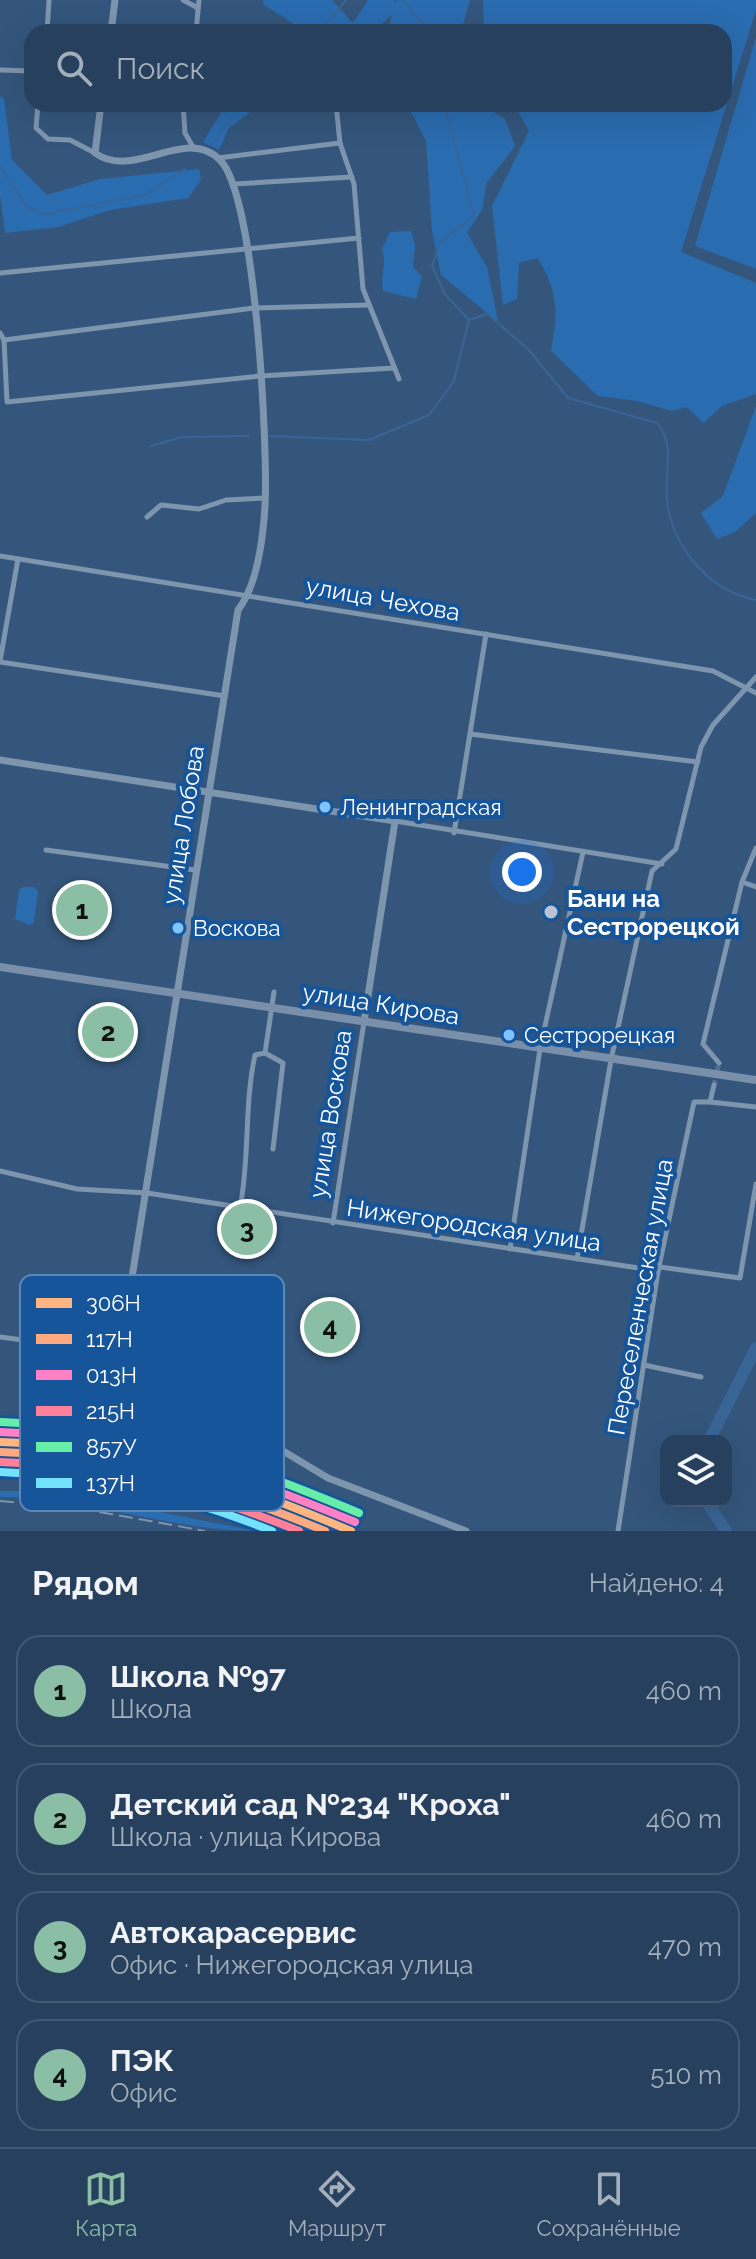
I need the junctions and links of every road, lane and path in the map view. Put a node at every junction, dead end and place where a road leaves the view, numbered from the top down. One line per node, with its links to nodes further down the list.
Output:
1 (49, 0): 6 (street)
2 (115, 0): 7 (street)
3 (183, 0): 5 (street)
4 (199, 0): 5 (street)
5 (198, 8): 8 (street)
6 (48, 24)
7 (112, 24)
8 (197, 24)
9 (0, 70): 10 (street)
10 (24, 71)
11 (37, 112): 17 (street)
12 (100, 112): 17 (street)
13 (184, 112): 16 (street)
14 (337, 112): 15 (street)
15 (340, 143): 18 (street); 19 (street)
16 (193, 147): 17 (street); 18 (street)
17 (95, 153)
18 (218, 158): 20 (street, улица Лобова)
19 (352, 177): 20 (street); 21 (street)
20 (234, 184): 22 (street, улица Лобова)
21 (359, 238): 22 (street); 24 (street)
22 (246, 250): 23 (street); 25 (street, улица Лобова)
23 (0, 273)
24 (369, 305): 25 (street); 28 (street)
25 (254, 308): 27 (street); 29 (street, улица Лобова)
26 (0, 333): 27 (street)
27 (4, 340): 29 (street)
28 (394, 368): 29 (street); 30 (street)
29 (260, 376): 31 (street, улица Лобова)
30 (399, 379)
31 (265, 498): 32 (street); 35 (street, улица Лобова)
32 (147, 517)
33 (0, 556): 34 (street, улица Чехова)
34 (18, 559): 35 (street, улица Чехова); 37 (street)
35 (250, 594): 36 (street, улица Чехова); 41 (street, улица Лобова)
36 (486, 634): 39 (street, улица Чехова); 42 (street)
37 (0, 662): 41 (street)
38 (756, 677): 39 (street)
39 (747, 688): 40 (street, улица Чехова); 44 (street)
40 (756, 693)
41 (225, 696): 45 (street, улица Лобова)
42 (470, 734): 44 (street); 47 (street)
43 (0, 760): 45 (street)
44 (698, 762): 51 (street)
45 (207, 794): 46 (street); 52 (street, улица Лобова)
46 (395, 821): 47 (street); 59 (street, улица Воскова)
47 (454, 833): 50 (street)
48 (756, 848): 53 (street)
49 (46, 850): 52 (street)
50 (583, 852): 51 (street); 60 (street)
51 (663, 864): 62 (street)
52 (195, 870): 57 (street, улица Лобова)
53 (742, 882): 54 (street); 63 (street)
54 (756, 887)
55 (0, 967): 57 (main road, улица Кирова)
56 (274, 992): 58 (street)
57 (179, 995): 58 (main road, улица Кирова); 71 (street, улица Лобова)
58 (271, 1008): 59 (main road, улица Кирова); 61 (street)
59 (364, 1022): 60 (main road, улица Кирова); 73 (street, улица Воскова)
60 (540, 1049): 62 (main road, улица Кирова); 74 (street)
61 (265, 1053): 68 (street); 72 (street)
62 (611, 1060): 64 (main road, улица Кирова, bridge); 75 (street)
63 (719, 1063)
64 (756, 1080)
65 (714, 1085): 66 (street, Переселенческая улица)
66 (710, 1102): 67 (street); 76 (street, Переселенческая улица)
67 (756, 1107)
68 (273, 1149)
69 (0, 1171): 71 (street, Нижегородская улица)
70 (756, 1184): 76 (street, Нижегородская улица)
71 (147, 1193): 72 (street, Нижегородская улица); 77 (street, улица Лобова)
72 (240, 1208): 73 (street, Нижегородская улица)
73 (333, 1223): 74 (street, Нижегородская улица)
74 (510, 1249): 75 (street, Нижегородская улица)
75 (577, 1259): 76 (street, Нижегородская улица)
76 (659, 1269): 80 (street, Переселенческая улица)
77 (133, 1275)
78 (0, 1337): 79 (street)
79 (20, 1340)
80 (644, 1365): 81 (street); 84 (street, Переселенческая улица)
81 (701, 1377)
82 (284, 1452): 83 (street)
83 (466, 1531)
84 (618, 1531)

